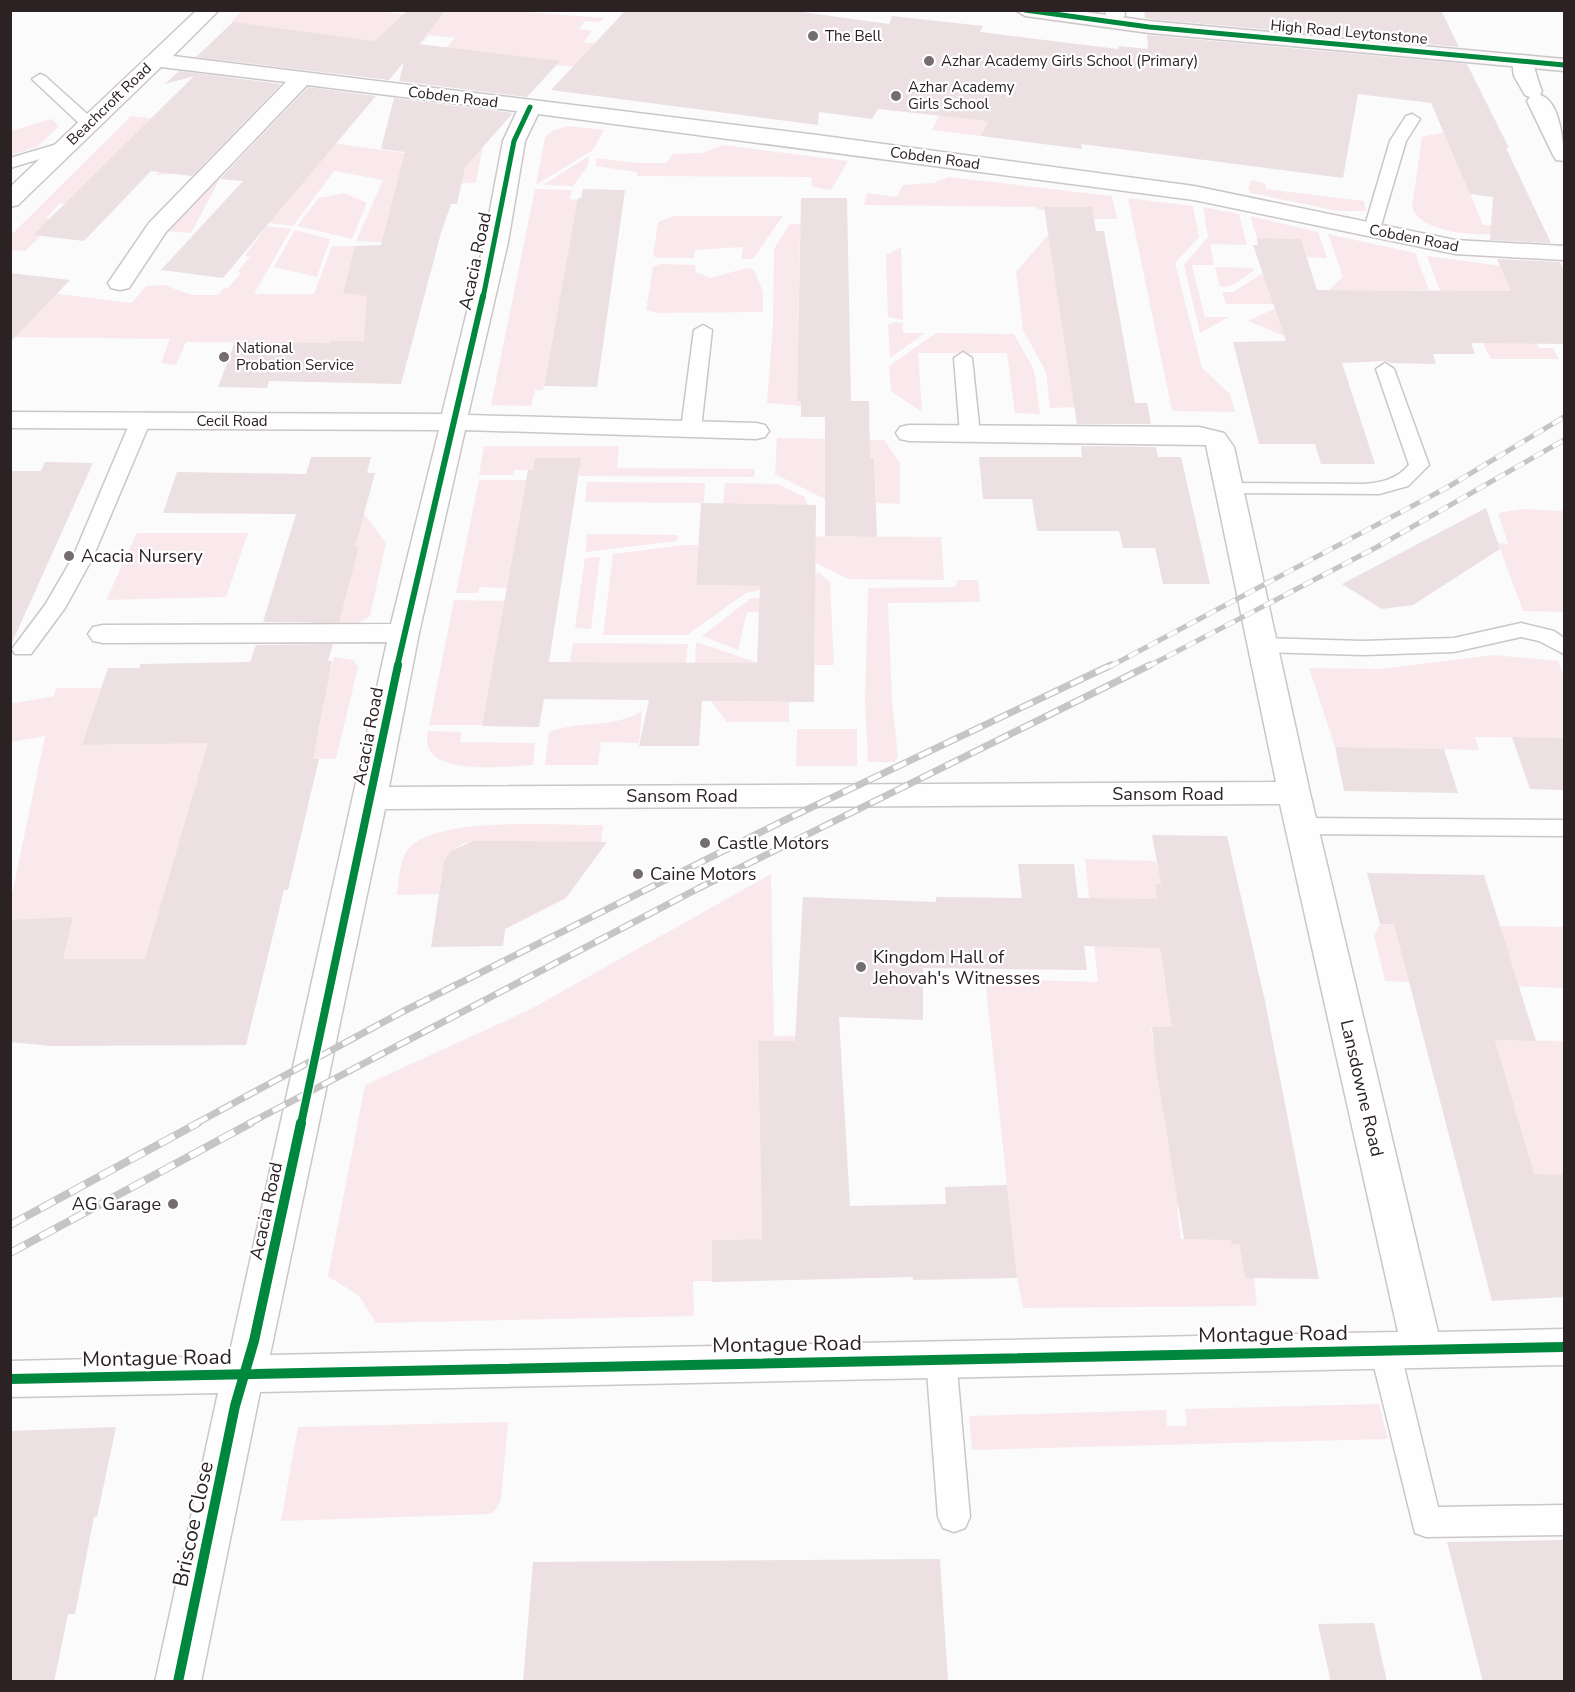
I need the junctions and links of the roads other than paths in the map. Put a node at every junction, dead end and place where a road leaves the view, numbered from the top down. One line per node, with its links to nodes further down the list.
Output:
1 (209, 10): 3 (street, Beachcroft Road)
2 (1025, 10): 4 (street, High Road Leytonstone)
3 (154, 60): 6 (street, Cobden Road); 10 (street, Beachcroft Road)
4 (1522, 61): 5 (street, High Road Leytonstone); 12 (street)
5 (1564, 65)
6 (302, 78): 8 (street, Cobden Road); 17 (street)
7 (40, 79): 10 (lane)
8 (530, 107): 15 (street, Cobden Road); 23 (street, Acacia Road)
9 (1412, 119): 15 (lane)
10 (89, 124): 11 (street, Beachcroft Road)
11 (64, 147): 13 (lane); 14 (street, Beachcroft Road)
12 (1564, 155)
13 (10, 163)
14 (10, 200)
15 (1371, 229): 16 (street, Cobden Road)
16 (1564, 253)
17 (120, 283)
18 (703, 330): 24 (lane)
19 (963, 358): 27 (lane)
20 (1385, 369): 28 (lane)
21 (10, 420): 22 (street, Cecil Road)
22 (141, 420): 23 (street, Cecil Road); 33 (lane)
23 (453, 422): 24 (street); 29 (street, Acacia Road)
24 (692, 429): 25 (street)
25 (756, 430)
26 (909, 433): 27 (street)
27 (970, 434): 28 (street)
28 (1230, 489): 31 (street)
29 (404, 633): 30 (street); 34 (street, Acacia Road)
30 (103, 634)
31 (1262, 645): 32 (lane); 35 (street)
32 (1564, 647)
33 (23, 649)
34 (371, 798): 35 (street, Sansom Road); 40 (street, Acacia Road)
35 (1298, 810): 36 (lane); 38 (street, Lansdowne Road)
36 (1562, 828)
37 (1564, 1347): 38 (street, Montague Road)
38 (1403, 1350): 39 (street, Montague Road); 43 (lane)
39 (941, 1358): 40 (street, Montague Road); 42 (lane)
40 (244, 1374): 41 (street, Montague Road); 44 (street, Briscoe Close)
41 (10, 1379)
42 (954, 1517)
43 (1564, 1520)
44 (178, 1682)

